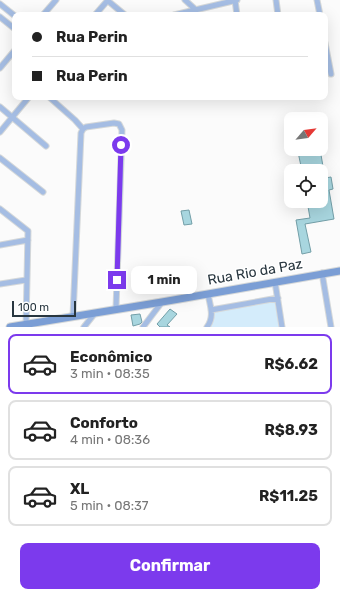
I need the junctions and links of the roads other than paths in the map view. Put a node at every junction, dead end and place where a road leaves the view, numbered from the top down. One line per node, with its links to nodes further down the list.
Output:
1 (56, 0): 10 (street)
2 (107, 0): 11 (street); 12 (street)
3 (185, 0): 9 (street)
4 (236, 0): 8 (street); 14 (street)
5 (276, 0): 15 (street)
6 (317, 0): 16 (street)
7 (0, 2): 17 (street)
8 (225, 2): 9 (street)
9 (196, 10): 13 (street)
10 (46, 12)
11 (97, 12)
12 (121, 12)
13 (187, 12)
14 (237, 12)
15 (278, 12)
16 (319, 12)
17 (12, 13)
18 (0, 17): 19 (street)
19 (12, 27)
20 (12, 54): 22 (street)
21 (328, 58): 23 (street)
22 (0, 68)
23 (331, 74)
24 (26, 100): 27 (street)
25 (52, 100): 28 (street)
26 (0, 107): 27 (street)
27 (12, 117): 29 (street); 30 (street)
28 (83, 128): 44 (street); 47 (street)
29 (0, 132)
30 (46, 146)
31 (0, 158): 32 (street)
32 (43, 192)
33 (0, 209): 34 (street)
34 (28, 240): 35 (street); 38 (street)
35 (0, 245)
36 (340, 271): 37 (main road, Rua Rio da Paz)
37 (322, 273): 39 (main road, Rua Rio da Paz); 54 (street)
38 (26, 280): 40 (street); 48 (street)
39 (275, 282): 41 (main road, Rua Rio da Paz); 42 (street)
40 (0, 284)
41 (208, 294): 43 (main road, Rua Rio da Paz); 45 (street)
42 (278, 298): 45 (street); 53 (street)
43 (162, 302): 44 (main road, Rua Rio da Paz); 51 (street)
44 (116, 309): 46 (main road, Rua Rio da Paz)
45 (211, 310): 52 (street)
46 (95, 313): 47 (main road, Rua Rio da Paz); 50 (street)
47 (73, 316): 48 (main road, Rua Rio da Paz)
48 (26, 326): 49 (main road, Rua Rio da Paz)
49 (10, 327)
50 (84, 327)
51 (143, 327)
52 (207, 327)
53 (282, 327)
54 (331, 327)

